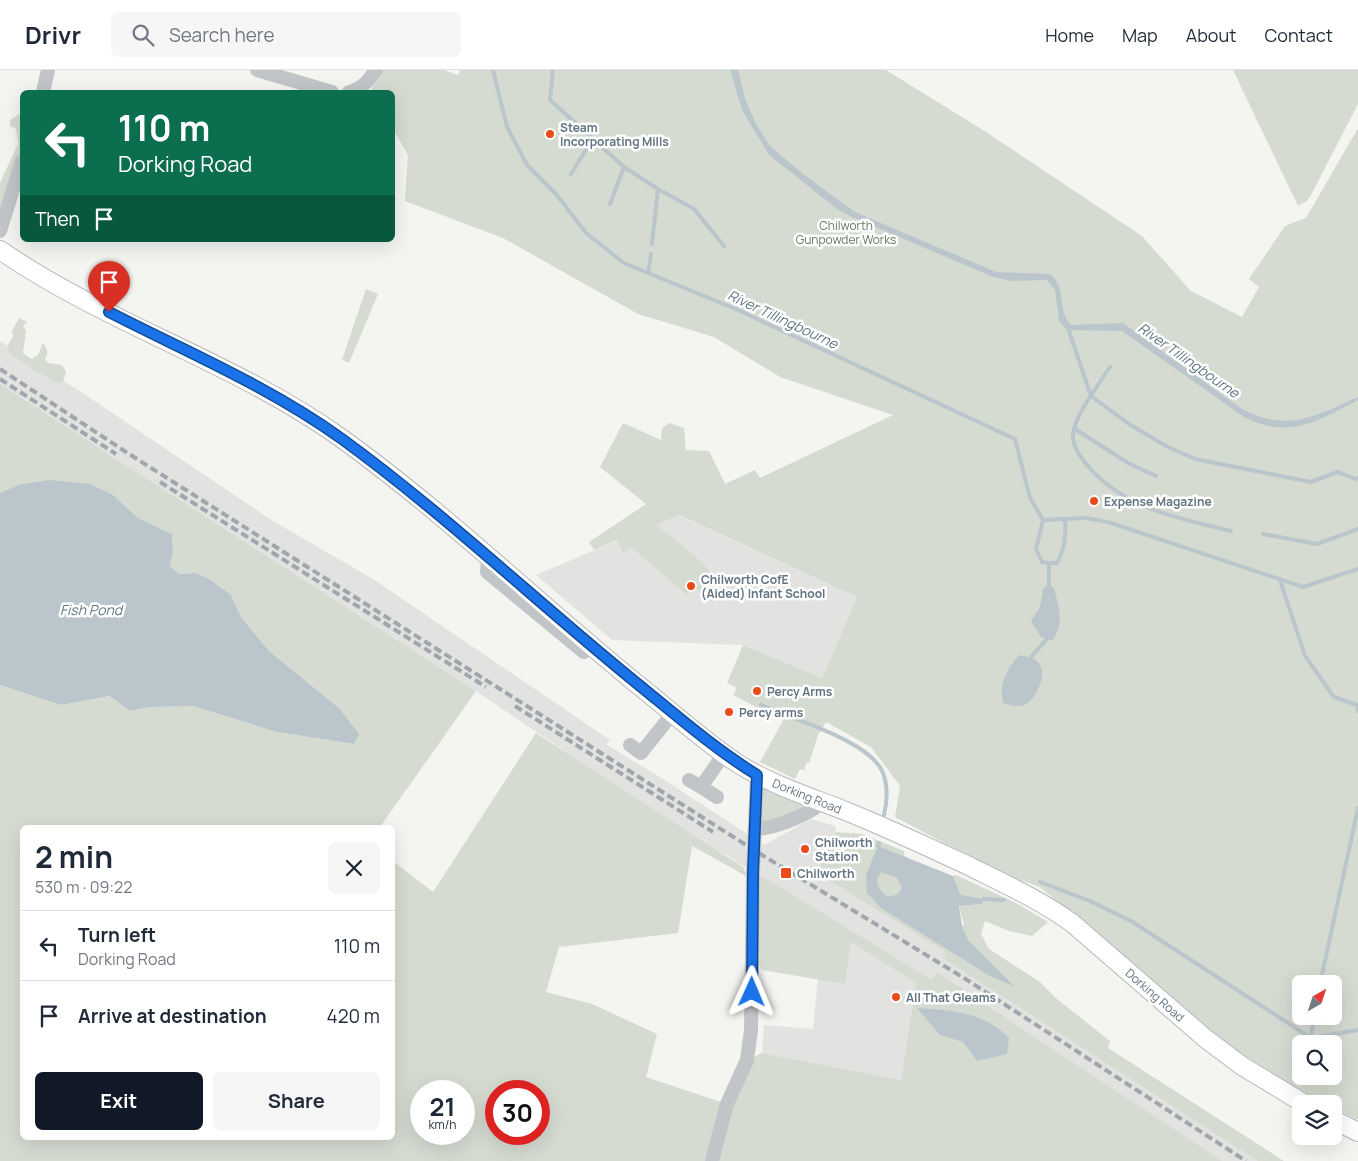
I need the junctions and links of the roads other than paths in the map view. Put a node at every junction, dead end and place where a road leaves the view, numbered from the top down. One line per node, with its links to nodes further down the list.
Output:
1 (48, 70): 4 (street)
2 (257, 70): 5 (street)
3 (376, 70): 6 (street)
4 (43, 90)
5 (325, 90)
6 (357, 90)
7 (20, 167): 8 (street)
8 (0, 231)
9 (0, 250): 10 (main road, Dorking Road)
10 (543, 612): 11 (street); 12 (main road, Dorking Road)
11 (584, 652)
12 (673, 713): 13 (street); 14 (main road, Dorking Road)
13 (640, 751)
14 (724, 754): 15 (main road, Dorking Road); 16 (street)
15 (757, 775): 17 (main road, Dorking Road); 18 (street)
16 (717, 797)
17 (818, 800): 18 (street); 19 (main road, Dorking Road)
18 (755, 829): 22 (street)
19 (1292, 1097)
20 (1342, 1124): 21 (main road)
21 (1358, 1132)
22 (712, 1161)

